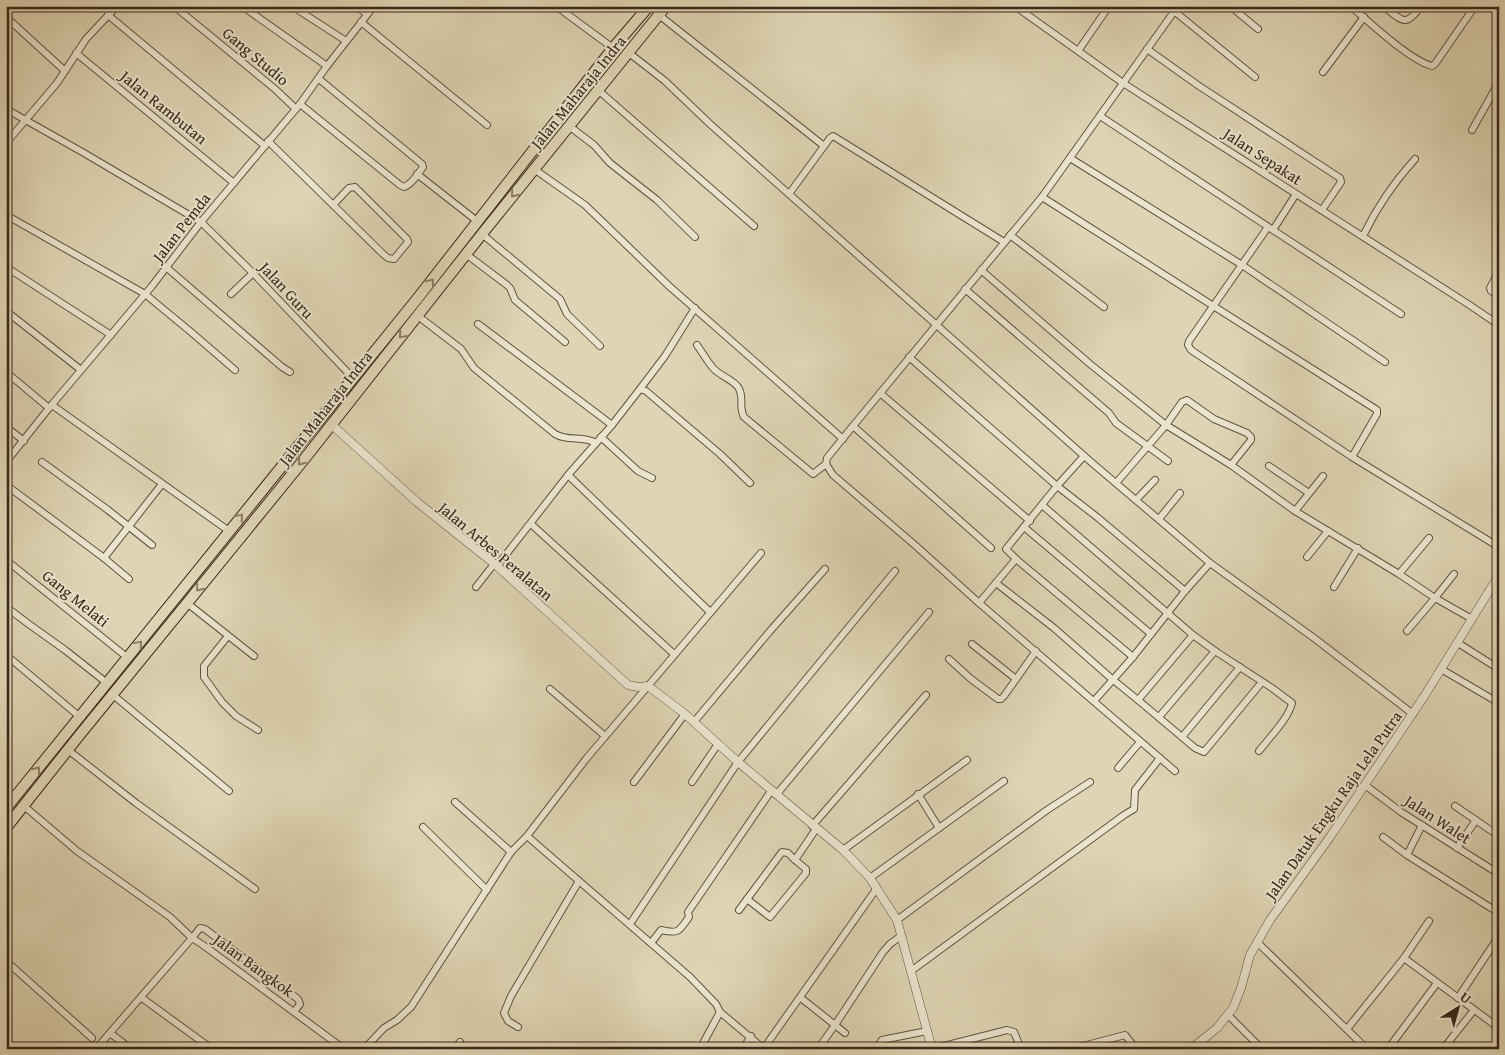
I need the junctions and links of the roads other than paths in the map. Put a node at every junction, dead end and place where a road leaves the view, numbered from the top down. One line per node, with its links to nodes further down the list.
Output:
1 (116, 6): 19 (street)
2 (174, 6): 38 (street, Gang Studio)
3 (242, 6): 30 (street)
4 (292, 6): 24 (street)
5 (356, 6): 18 (street)
6 (374, 6): 18 (street, Jalan Pemda)
7 (556, 6): 25 (street)
8 (649, 6): 25 (highway, Jalan Maharaja Indra)
9 (1015, 6): 27 (street, Jalan Sepakat)
10 (1109, 6): 27 (street)
11 (1230, 6): 23 (street)
12 (1350, 6): 21 (street)
13 (1384, 6): 14 (street)
14 (1421, 6)
15 (1475, 6): 21 (street)
16 (1176, 8): 26 (street); 33 (street)
17 (663, 10): 28 (highway, Jalan Maharaja Indra); 47 (street)
18 (367, 14): 22 (street, Jalan Pemda)
19 (108, 15): 29 (street); 46 (street)
20 (6, 17): 31 (street)
21 (1364, 17): 32 (street)
22 (361, 22): 24 (street, Jalan Pemda); 42 (street)
23 (1258, 29)
24 (346, 41): 30 (street, Jalan Pemda)
25 (613, 48): 60 (highway, Jalan Maharaja Indra)
26 (1147, 49): 36 (street); 57 (street)
27 (1078, 51): 36 (street, Jalan Sepakat)
28 (629, 52): 37 (highway, Jalan Maharaja Indra); 53 (street)
29 (76, 54): 31 (street); 52 (street, Jalan Rambutan)
30 (327, 66): 34 (street, Jalan Pemda)
31 (65, 71): 41 (street)
32 (1323, 72)
33 (1254, 77)
34 (319, 79): 38 (street, Jalan Pemda); 51 (street)
35 (1499, 82): 44 (street)
36 (1123, 83): 40 (street); 54 (street, Jalan Sepakat)
37 (598, 90): 43 (highway, Jalan Maharaja Indra); 61 (street)
38 (298, 106): 46 (street, Jalan Pemda); 51 (street, Gang Studio)
39 (6, 109): 41 (street, Jalan Guru)
40 (1100, 116): 48 (street); 62 (street)
41 (26, 120): 45 (street); 59 (street, Jalan Guru)
42 (487, 125)
43 (569, 126): 50 (highway, Jalan Maharaja Indra); 66 (street)
44 (1472, 130)
45 (6, 143)
46 (266, 144): 52 (street, Jalan Pemda); 56 (street)
47 (824, 146): 53 (street); 67 (street)
48 (1070, 158): 55 (street); 69 (street)
49 (1415, 159): 65 (street)
50 (534, 169): 63 (highway, Jalan Maharaja Indra, one-way to 63); 81 (street)
51 (417, 174): 60 (street)
52 (234, 182): 59 (street, Jalan Pemda)
53 (789, 194): 86 (street)
54 (1296, 194): 57 (street, Jalan Sepakat); 62 (street)
55 (1042, 197): 64 (street); 79 (street)
56 (333, 205): 56 (street)
57 (1322, 210): 65 (street, Jalan Sepakat)
58 (6, 215): 76 (street)
59 (201, 222): 71 (street, Jalan Pemda); 74 (street, Jalan Guru)
60 (477, 222): 94 (highway, Jalan Maharaja Indra, one-way to 60)
61 (754, 226)
62 (1271, 228): 69 (street); 83 (street)
63 (482, 234): 68 (highway, Jalan Maharaja Indra); 91 (street)
64 (1010, 235): 67 (street); 80 (street)
65 (1363, 236): 87 (street, Jalan Sepakat)
66 (696, 237)
67 (1004, 242): 72 (street)
68 (466, 254): 84 (highway, Jalan Maharaja Indra); 89 (street)
69 (1242, 265): 79 (street); 93 (street)
70 (6, 267): 88 (street)
71 (166, 267): 76 (street, Jalan Pemda); 98 (street)
72 (980, 270): 75 (street); 106 (street)
73 (1499, 271): 78 (street)
74 (253, 273): 77 (street); 100 (street, Jalan Guru)
75 (965, 289): 86 (street); 112 (street)
76 (145, 294): 88 (street, Jalan Pemda); 96 (street)
77 (231, 294)
78 (1499, 295)
79 (1214, 306): 114 (street); 114 (street)
80 (1104, 307)
81 (695, 308): 101 (street); 109 (street)
82 (6, 311): 95 (street)
83 (1401, 314)
84 (418, 316): 99 (highway, Jalan Maharaja Indra, one-way to 99); 110 (street)
85 (478, 324): 105 (street)
86 (936, 324): 92 (street); 113 (street)
87 (1499, 325)
88 (111, 334): 95 (street, Jalan Pemda)
89 (565, 342)
90 (698, 345): 118 (street)
91 (600, 346)
92 (909, 357): 102 (street); 129 (street)
93 (1385, 362)
94 (365, 364): 99 (highway); 100 (highway, Jalan Maharaja Indra)
95 (81, 370): 103 (street, Jalan Pemda)
96 (235, 370)
97 (6, 372): 103 (street)
98 (290, 372)
99 (373, 372): 104 (highway, Jalan Maharaja Indra)
100 (353, 378): 140 (highway, Jalan Maharaja Indra, one-way to 100)
101 (640, 389): 105 (street); 125 (street)
102 (880, 393): 107 (street); 136 (street)
103 (51, 406): 111 (street, Jalan Pemda); 126 (street)
104 (332, 424): 153 (street, Jalan Arbes Peralatan); 165 (highway, Jalan Maharaja Indra, one-way to 165)
105 (612, 424): 110 (street)
106 (1166, 425): 112 (street); 119 (street); 119 (street)
107 (853, 426): 109 (street); 145 (street)
108 (6, 427): 111 (street)
109 (843, 439): 118 (street)
110 (599, 440): 121 (street); 123 (street)
111 (24, 441): 116 (street, Jalan Pemda)
112 (1148, 447): 115 (street); 127 (street)
113 (1084, 456): 127 (street); 129 (street)
114 (1352, 457): 144 (street)
115 (1168, 461)
116 (6, 462)
117 (42, 462): 138 (street)
118 (826, 464): 166 (street)
119 (1231, 465): 134 (street)
120 (1269, 466): 131 (street)
121 (568, 476): 137 (street); 168 (street)
122 (1323, 476): 131 (street)
123 (652, 478)
124 (1155, 480): 132 (street)
125 (750, 482)
126 (162, 484): 138 (street); 140 (street)
127 (1116, 484): 132 (street)
128 (6, 485): 149 (street)
129 (1057, 486): 133 (street); 163 (street)
130 (1180, 493): 135 (street)
131 (1309, 493): 134 (street)
132 (1136, 500): 135 (street)
133 (1042, 505): 136 (street); 170 (street)
134 (1295, 511): 141 (street)
135 (1159, 519): 152 (street)
136 (1030, 521): 139 (street)
137 (530, 524): 153 (street); 180 (street)
138 (128, 526): 143 (street); 149 (street)
139 (1024, 527): 150 (street); 173 (street)
140 (229, 531): 184 (highway, Jalan Maharaja Indra, one-way to 140)
141 (1328, 531): 146 (street); 148 (street)
142 (1429, 538): 156 (street)
143 (152, 545)
144 (1499, 547)
145 (990, 548)
146 (1358, 548): 156 (street); 161 (street)
147 (761, 553): 168 (street)
148 (1307, 557)
149 (104, 558): 159 (street)
150 (1016, 559): 160 (street); 183 (street)
151 (6, 560): 184 (street, Gang Melati)
152 (1210, 563): 163 (street); 201 (street)
153 (496, 565): 162 (street); 193 (street, Jalan Arbes Peralatan)
154 (825, 568): 204 (street)
155 (895, 571): 216 (street)
156 (1398, 574): 164 (street)
157 (1454, 574): 164 (street)
158 (1499, 574): 171 (street, Jalan Datuk Engku Raja Lela Putra)
159 (129, 578)
160 (996, 583): 166 (street); 190 (street)
161 (1334, 587)
162 (476, 588)
163 (1185, 591): 170 (street)
164 (1435, 598): 171 (street); 172 (street)
165 (187, 603): 175 (street); 195 (highway, Jalan Maharaja Indra)
166 (979, 603): 178 (street)
167 (6, 607): 192 (street)
168 (710, 612): 180 (street)
169 (929, 612): 225 (street)
170 (1168, 614): 173 (street); 174 (street)
171 (1472, 619): 176 (street, Jalan Datuk Engku Raja Lela Putra)
172 (1407, 631)
173 (1151, 634): 183 (street)
174 (1192, 635): 179 (street); 198 (street)
175 (228, 636): 182 (street); 206 (street)
176 (1458, 643): 187 (street, Jalan Datuk Engku Raja Lela Putra); 188 (street)
177 (972, 644): 189 (street)
178 (1036, 651): 189 (street); 197 (street)
179 (1215, 651): 186 (street); 203 (street)
180 (674, 654): 193 (street)
181 (6, 655): 202 (street)
182 (254, 656)
183 (1133, 657): 190 (street)
184 (128, 658): 192 (highway, Jalan Maharaja Indra)
185 (949, 659): 189 (street)
186 (1240, 667): 191 (street); 208 (street)
187 (1441, 669): 199 (street); 201 (street, Jalan Datuk Engku Raja Lela Putra)
188 (1499, 669)
189 (1016, 679)
190 (1112, 679): 197 (street); 198 (street)
191 (1262, 682): 208 (street); 213 (street)
192 (107, 683): 202 (highway, Jalan Maharaja Indra)
193 (648, 686): 200 (street); 207 (street)
194 (550, 689): 207 (street)
195 (113, 695): 209 (highway, Jalan Maharaja Indra); 224 (street)
196 (926, 695): 236 (street)
197 (1094, 700): 210 (street)
198 (1138, 700): 203 (street)
199 (1499, 703)
200 (686, 714): 204 (street); 220 (street)
201 (1413, 714): 223 (street, Jalan Datuk Engku Raja Lela Putra)
202 (80, 716): 205 (highway, Jalan Maharaja Indra)
203 (1159, 717): 208 (street)
204 (694, 722): 211 (street)
205 (70, 729): 209 (highway); 226 (highway, Jalan Maharaja Indra, one-way to 205)
206 (258, 730)
207 (605, 736): 238 (street)
208 (1182, 736)
209 (78, 737): 212 (highway, Jalan Maharaja Indra)
210 (1140, 742): 214 (street); 217 (street)
211 (718, 744): 216 (street); 221 (street)
212 (68, 750): 229 (highway, Jalan Maharaja Indra); 249 (street)
213 (1259, 751)
214 (1160, 758): 218 (street); 265 (street)
215 (967, 760): 227 (street)
216 (738, 762): 225 (street); 257 (street)
217 (1118, 768)
218 (1175, 771)
219 (1004, 781): 237 (street)
220 (634, 782)
221 (692, 782)
222 (1090, 782): 255 (street)
223 (1365, 785): 233 (street, Jalan Walet); 261 (street, Jalan Datuk Engku Raja Lela Putra)
224 (229, 791)
225 (774, 793): 236 (street); 262 (street)
226 (11, 794): 231 (highway, Jalan Maharaja Indra)
227 (918, 794): 237 (street); 242 (street)
228 (455, 802): 243 (street)
229 (24, 806): 235 (highway, Jalan Maharaja Indra); 260 (street)
230 (1455, 806): 232 (street)
231 (6, 808)
232 (1476, 820): 239 (street); 241 (street)
233 (1422, 825): 241 (street, Jalan Walet); 244 (street)
234 (423, 827): 251 (street)
235 (6, 828)
236 (814, 828): 242 (street); 245 (street)
237 (939, 828): 247 (street)
238 (527, 836): 243 (street); 248 (street)
239 (1499, 836)
240 (1382, 837): 244 (street)
241 (1457, 848): 246 (street, Jalan Walet)
242 (843, 850): 247 (street)
243 (511, 852): 251 (street)
244 (1407, 855): 254 (street)
245 (795, 860): 252 (street); 252 (street)
246 (1499, 874)
247 (870, 878): 250 (street)
248 (578, 881): 257 (street); 275 (street)
249 (255, 888)
250 (877, 888): 255 (street); 268 (street)
251 (487, 890): 289 (street)
252 (747, 899): 253 (street)
253 (739, 910)
254 (1499, 913)
255 (897, 920): 258 (street)
256 (1429, 921): 263 (street)
257 (630, 924): 262 (street)
258 (901, 936): 265 (street); 274 (street)
259 (1499, 936): 269 (street)
260 (192, 938): 267 (street, Jalan Bangkok); 271 (street, Jalan Bangkok); 271 (street)
261 (1257, 942): 273 (street, Jalan Datuk Engku Raja Lela Putra); 277 (street)
262 (651, 943): 272 (street)
263 (1404, 958): 266 (street); 277 (street)
264 (6, 961): 282 (street)
265 (911, 972): 278 (street)
266 (1437, 983): 269 (street); 302 (street)
267 (142, 998): 279 (street, Jalan Bangkok); 287 (street)
268 (801, 998): 274 (street); 284 (street)
269 (1458, 998): 270 (street)
270 (1474, 1010): 276 (street); 303 (street)
271 (294, 1012): 288 (street, Jalan Bangkok)
272 (720, 1012): 281 (street); 291 (street)
273 (1228, 1015): 299 (street, Jalan Datuk Engku Raja Lela Putra); 300 (street)
274 (835, 1026): 280 (street); 293 (street)
275 (518, 1027)
276 (1499, 1028)
277 (1346, 1029): 301 (street)
278 (927, 1031): 294 (street); 295 (street)
279 (110, 1033): 285 (street, Jalan Bangkok); 286 (street)
280 (845, 1033)
281 (751, 1036): 284 (street); 292 (street)
282 (92, 1038)
283 (460, 1042): 290 (street)
284 (764, 1048)
285 (96, 1049)
286 (131, 1049)
287 (212, 1049)
288 (344, 1049)
289 (364, 1049)
290 (454, 1049)
291 (700, 1049)
292 (743, 1049)
293 (818, 1049)
294 (881, 1049)
295 (932, 1049): 296 (street)
296 (1021, 1049)
297 (1071, 1049): 298 (street)
298 (1136, 1049)
299 (1191, 1049)
300 (1262, 1049)
301 (1367, 1049)
302 (1388, 1049)
303 (1442, 1049)

